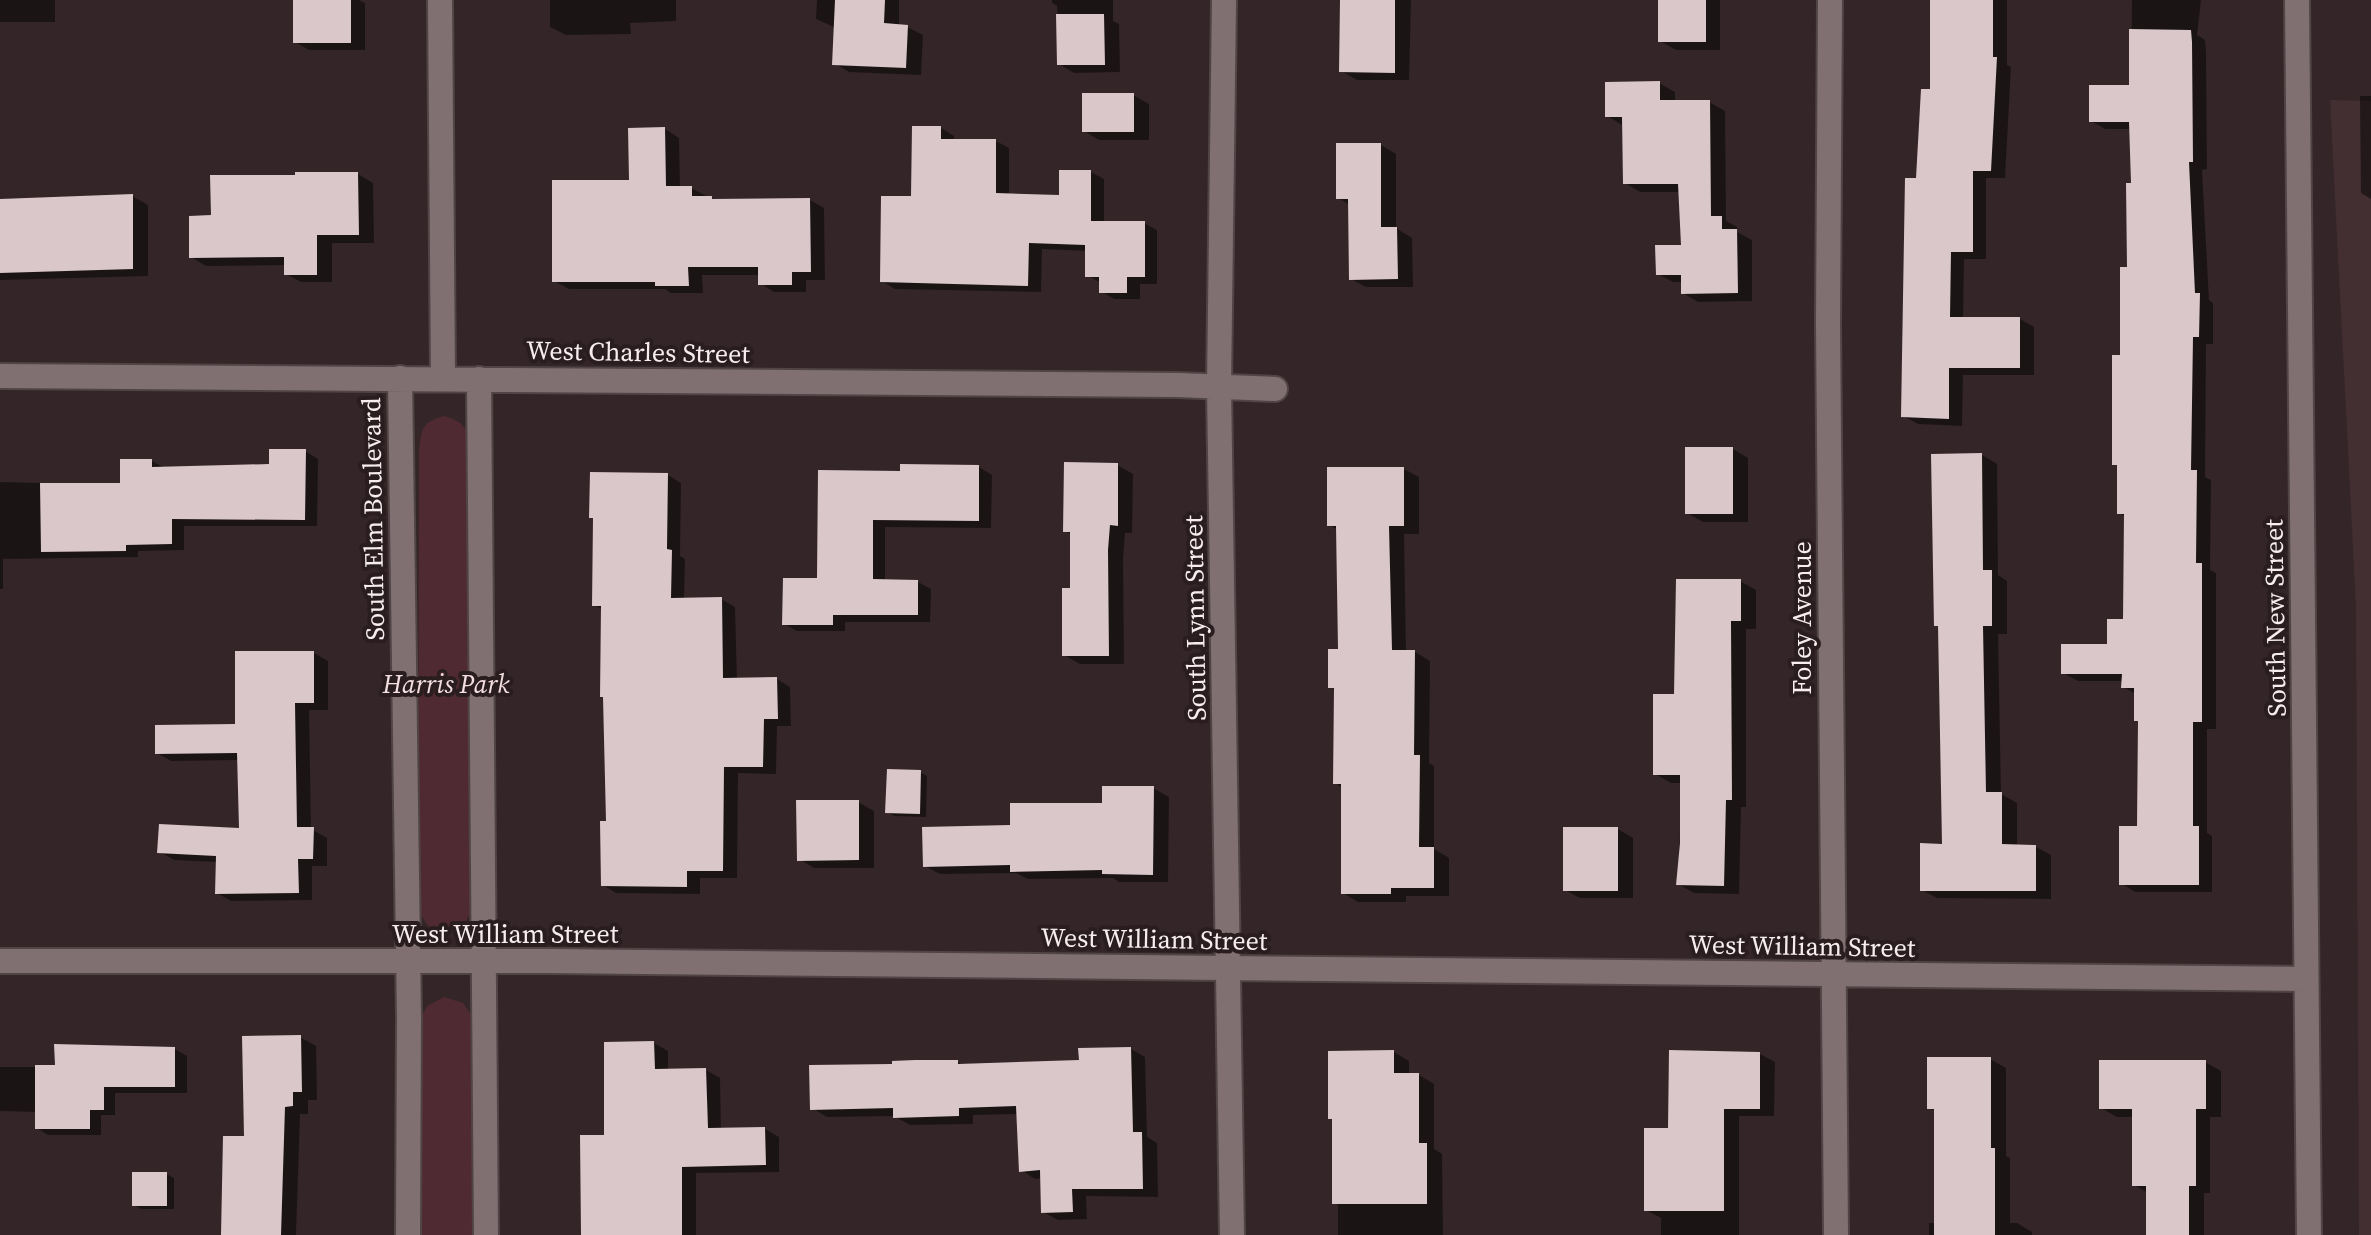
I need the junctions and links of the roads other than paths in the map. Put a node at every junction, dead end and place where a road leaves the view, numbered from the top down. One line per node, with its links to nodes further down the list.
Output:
1 (440, 0): 7 (street)
2 (1224, 0): 9 (street, South Lynn Street)
3 (1830, 0): 15 (street, Foley Avenue)
4 (2297, 0): 16 (street, South New Street)
5 (0, 376): 6 (street, West Charles Street)
6 (400, 378): 7 (street, West Charles Street); 12 (street, South Elm Boulevard)
7 (443, 379): 8 (street, West Charles Street)
8 (479, 379): 9 (street, West Charles Street); 13 (street)
9 (1219, 387): 10 (street, West Charles Street); 14 (street, South Lynn Street)
10 (1275, 389)
11 (0, 961): 12 (street, West William Street)
12 (408, 961): 13 (street, West William Street); 17 (street, South Elm Boulevard)
13 (483, 961): 14 (street, West William Street); 18 (street)
14 (1228, 968): 15 (street, West William Street); 19 (street, South Lynn Street)
15 (1833, 975): 16 (street, West William Street); 20 (street, Foley Avenue)
16 (2306, 979): 21 (street, South New Street)
17 (408, 1235)
18 (486, 1235)
19 (1232, 1235)
20 (1836, 1235)
21 (2309, 1235)

